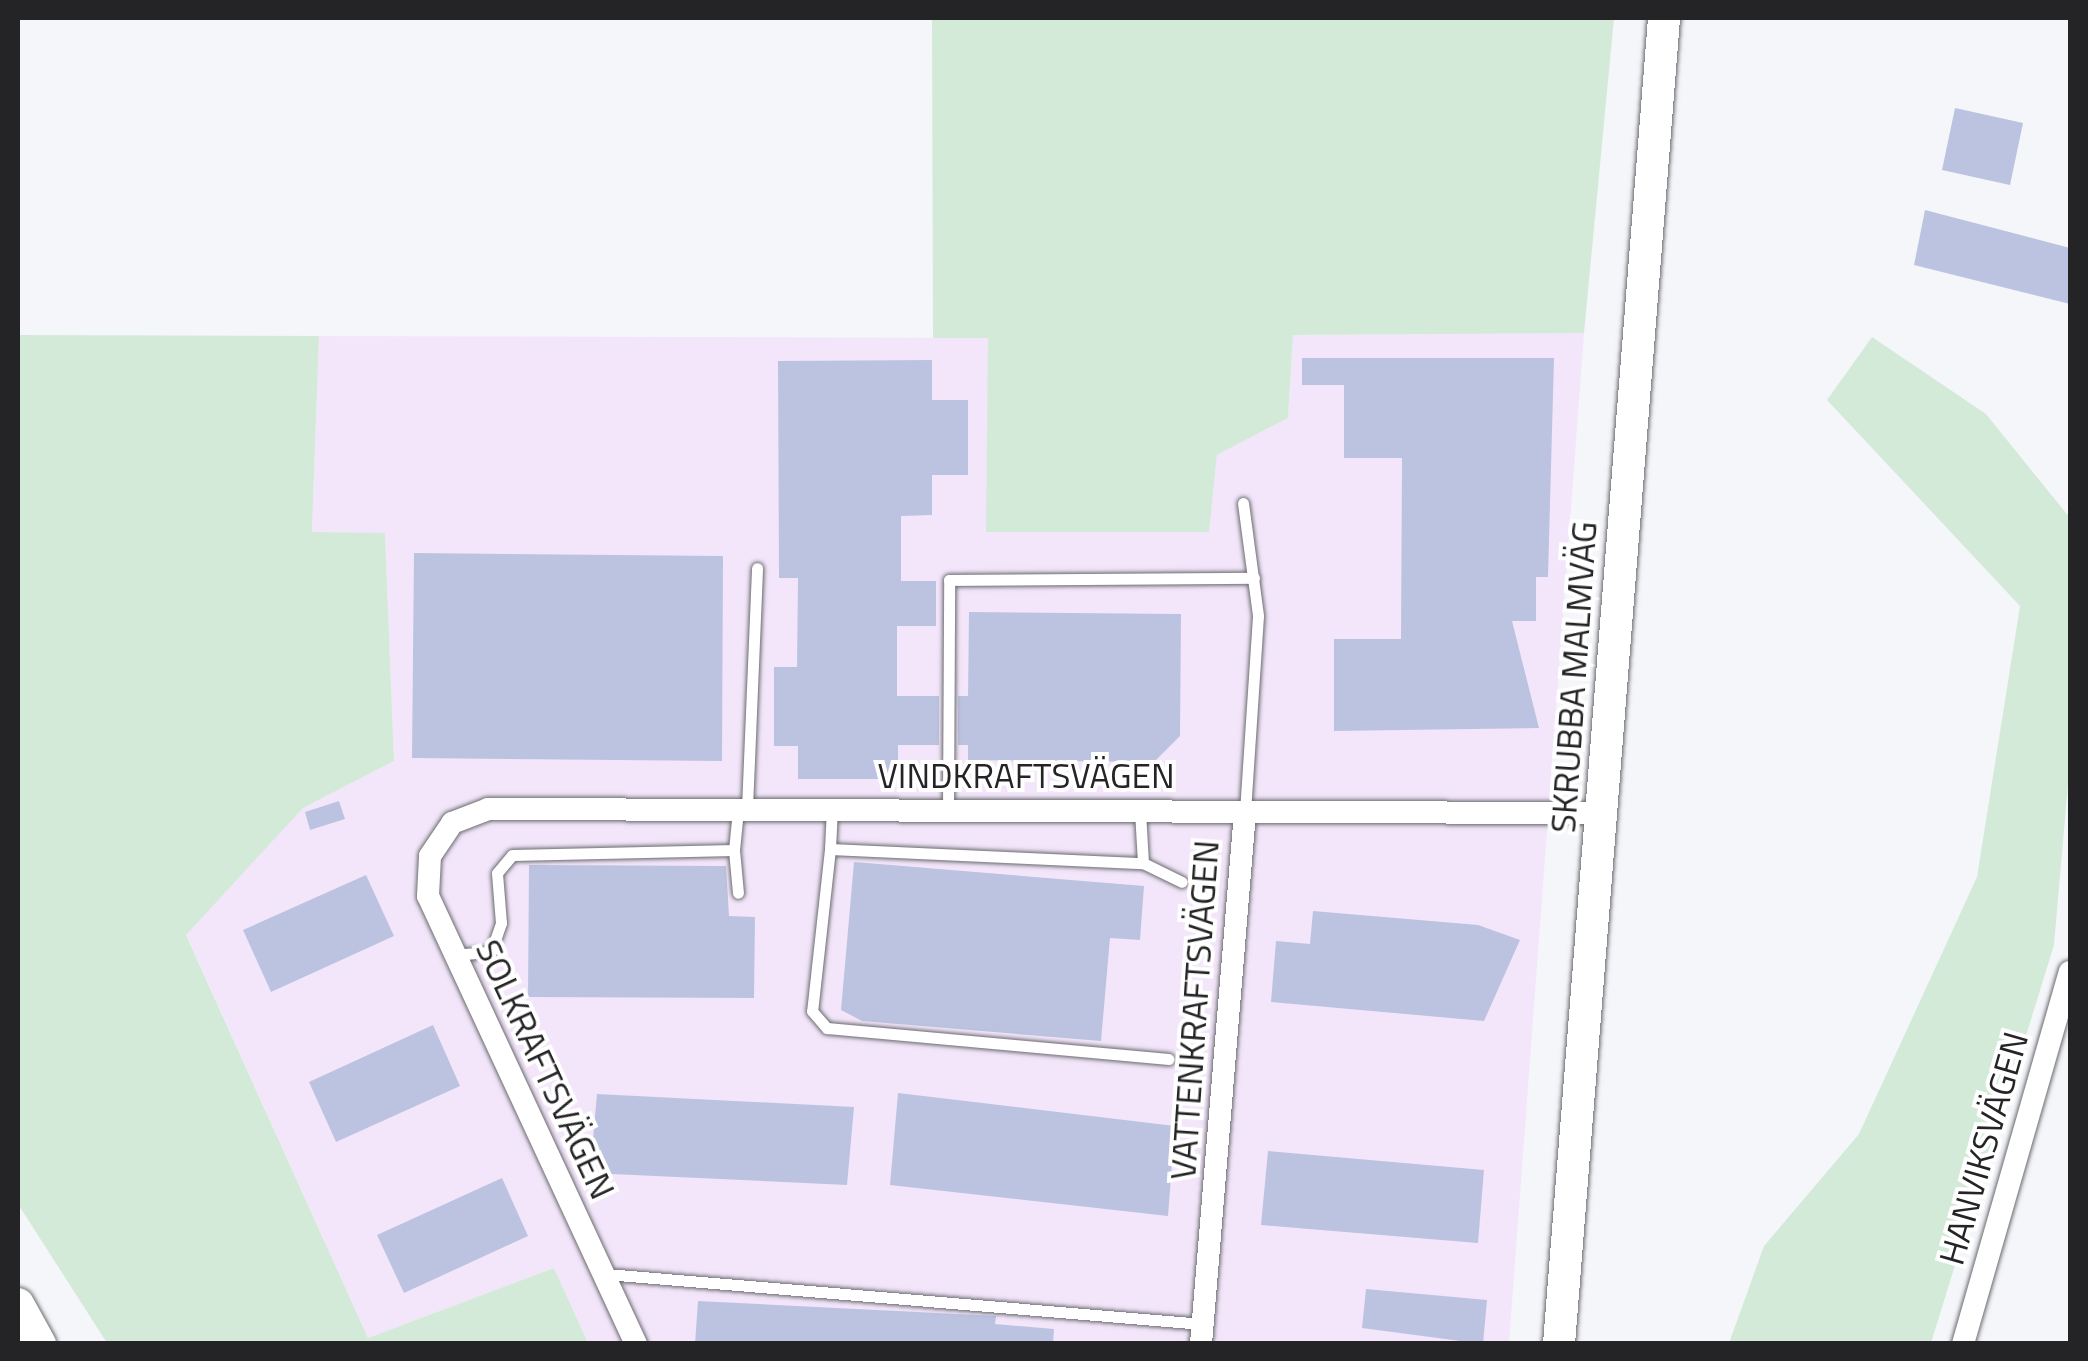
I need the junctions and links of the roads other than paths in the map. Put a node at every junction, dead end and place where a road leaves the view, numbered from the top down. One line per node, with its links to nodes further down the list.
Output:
1 (1664, 18): 10 (street, SKRUBBA MALMVÄG)
2 (1243, 503): 4 (lane, VATTENKRAFTSVÄGEN)
3 (758, 568): 5 (lane)
4 (1254, 578): 7 (lane); 9 (lane, VATTENKRAFTSVÄGEN)
5 (743, 808): 6 (street, VINDKRAFTSVÄGEN); 11 (street, VINDKRAFTSVÄGEN); 13 (lane)
6 (832, 808): 7 (street, VINDKRAFTSVÄGEN); 12 (lane)
7 (948, 809): 8 (street, VINDKRAFTSVÄGEN)
8 (1140, 811): 9 (street, VINDKRAFTSVÄGEN); 14 (lane)
9 (1245, 812): 10 (street, VINDKRAFTSVÄGEN); 23 (street, VATTENKRAFTSVÄGEN)
10 (1602, 813): 27 (street, SKRUBBA MALMVÄG)
11 (452, 823): 17 (street, SOLKRAFTSVÄGEN)
12 (830, 849): 14 (lane); 19 (lane)
13 (734, 850): 16 (lane); 17 (lane)
14 (1142, 863): 15 (lane)
15 (1182, 882)
16 (738, 893)
17 (453, 955): 20 (street, SOLKRAFTSVÄGEN)
18 (2070, 972): 28 (street, HANVIKSVÄGEN)
19 (1168, 1059)
20 (606, 1274): 23 (lane); 26 (street, SOLKRAFTSVÄGEN)
21 (18, 1304): 25 (street)
22 (18, 1321): 24 (street)
23 (1202, 1334)
24 (32, 1344)
25 (40, 1344)
26 (636, 1344)
27 (1559, 1344)
28 (1963, 1344)

